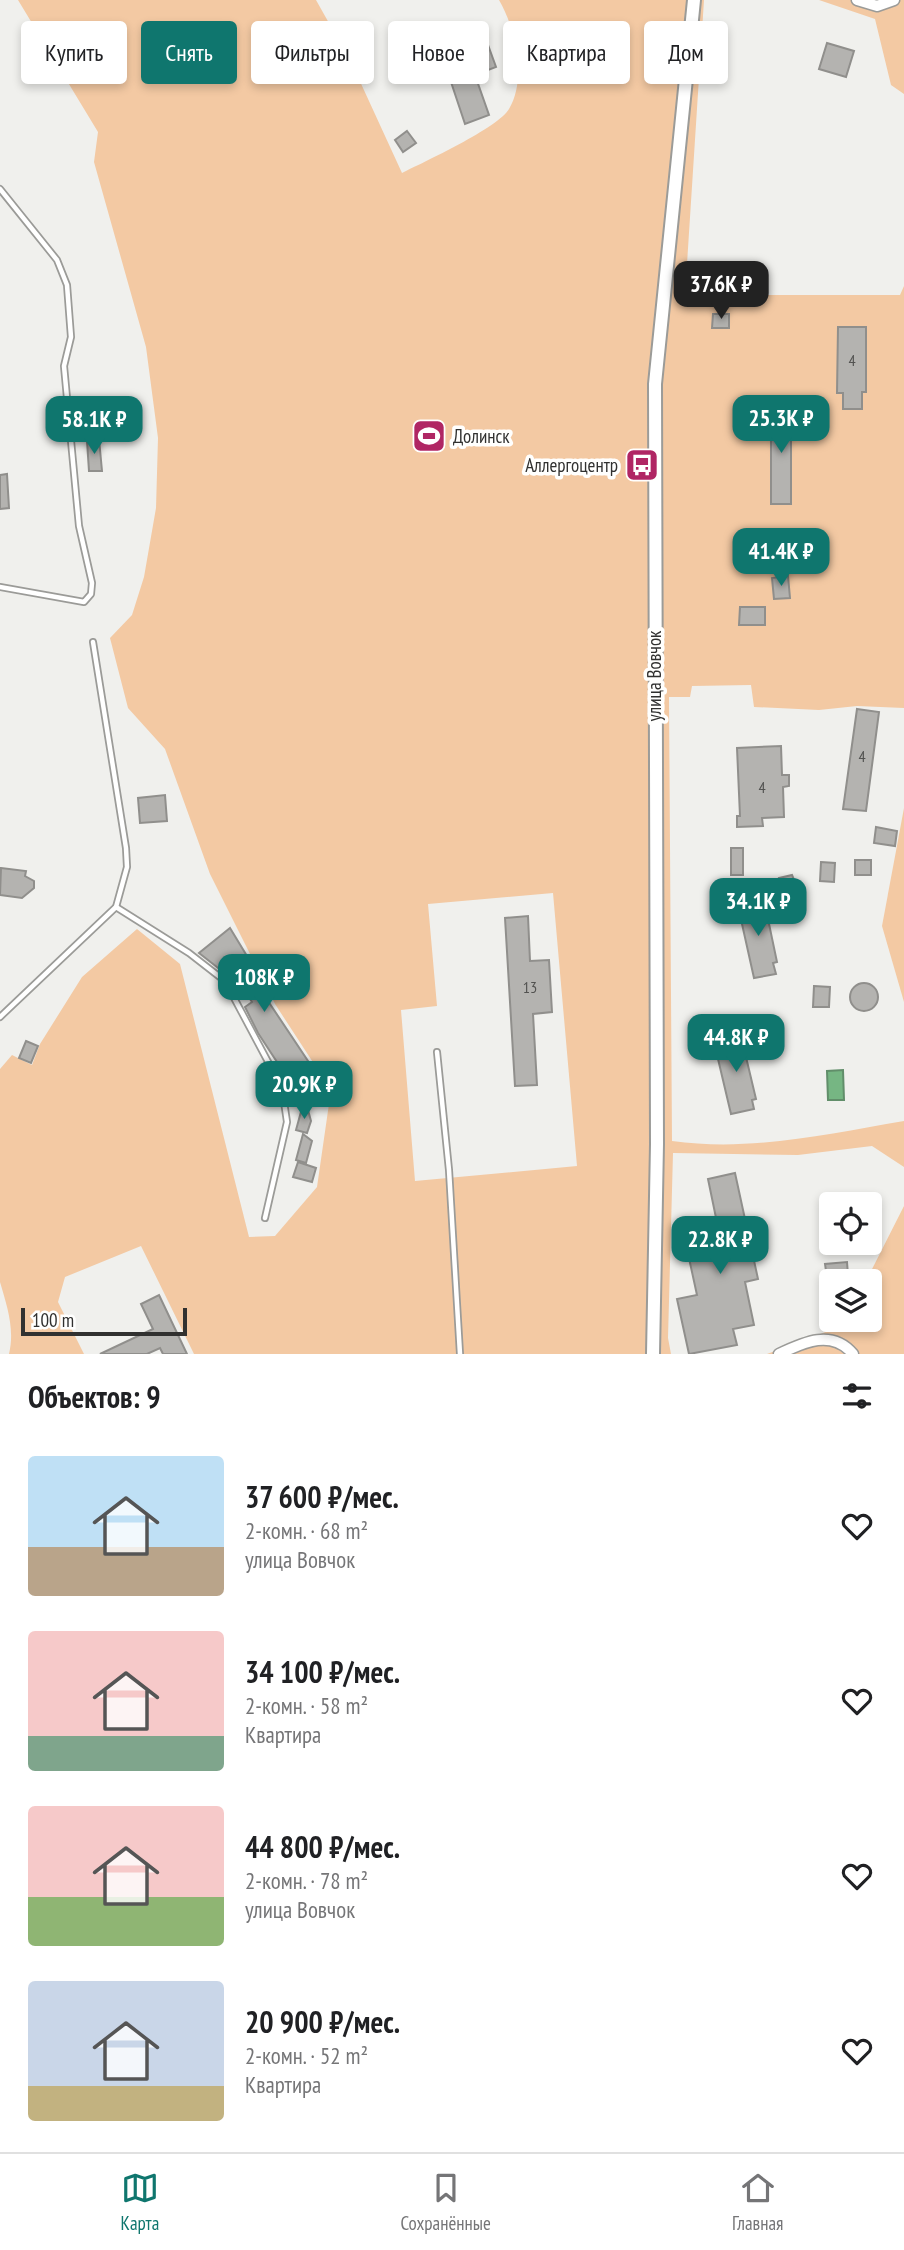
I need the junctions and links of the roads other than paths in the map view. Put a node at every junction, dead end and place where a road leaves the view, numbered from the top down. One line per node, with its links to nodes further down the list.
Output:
1 (694, 0): 12 (street, улица Вовчок)
2 (857, 0): 3 (street)
3 (894, 0)
4 (0, 189): 5 (lane)
5 (0, 587)
6 (93, 642): 7 (lane)
7 (116, 907): 8 (lane); 10 (lane)
8 (0, 1017)
9 (437, 1052): 11 (lane)
10 (265, 1218)
11 (460, 1354)
12 (653, 1354)
13 (779, 1354): 14 (street)
14 (853, 1354)

